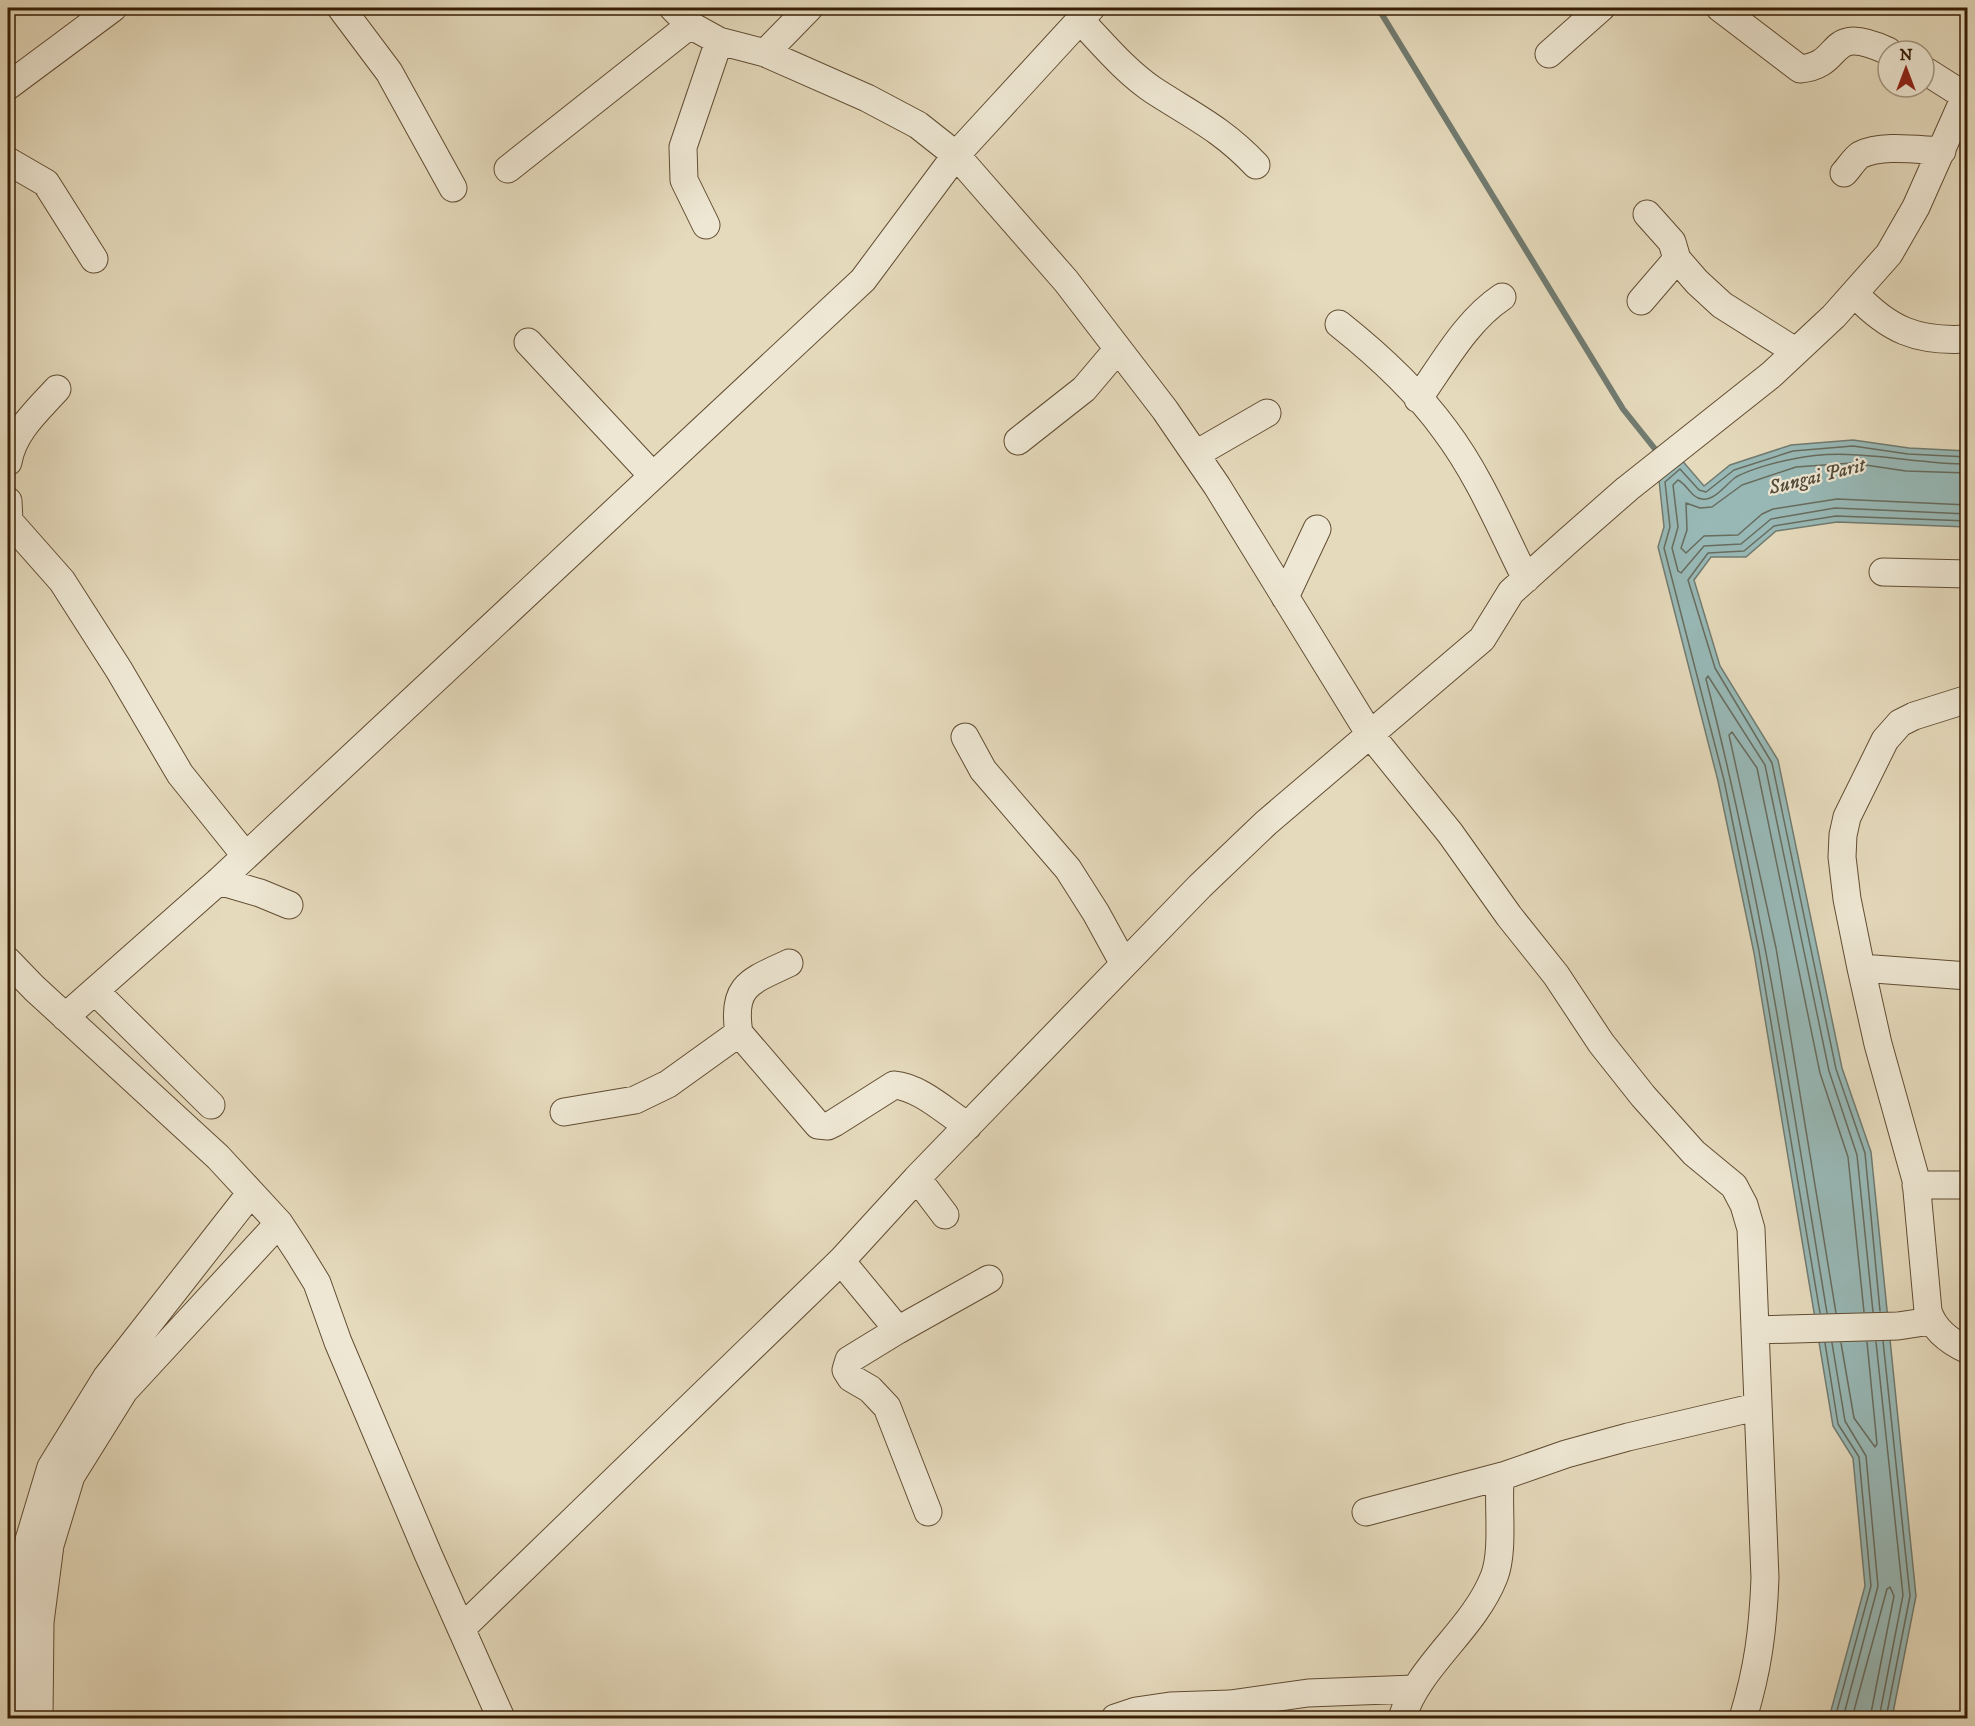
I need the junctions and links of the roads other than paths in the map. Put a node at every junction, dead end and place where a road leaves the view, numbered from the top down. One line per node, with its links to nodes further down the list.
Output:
1 (114, 8): 13 (street)
2 (341, 8): 21 (street)
3 (809, 8): 10 (street)
4 (1601, 8): 11 (street)
5 (1719, 8): 9 (street)
6 (1085, 14): 16 (street); 18 (street)
7 (681, 16): 8 (street); 19 (street)
8 (718, 41): 10 (street); 23 (street)
9 (1876, 46)
10 (765, 53): 16 (street)
11 (1549, 54)
12 (1936, 77): 14 (street)
13 (8, 86)
14 (1966, 93): 15 (street)
15 (1942, 151): 20 (street); 26 (street)
16 (956, 155): 32 (street); 40 (street)
17 (8, 161): 24 (street)
18 (1256, 165)
19 (508, 169)
20 (1844, 173)
21 (453, 188)
22 (1647, 214): 25 (street)
23 (706, 225)
24 (94, 259)
25 (1677, 259): 28 (street); 33 (street)
26 (1855, 294): 30 (street); 33 (street)
27 (1502, 297): 35 (street)
28 (1641, 301)
29 (1339, 324): 35 (street)
30 (1967, 339)
31 (528, 342): 40 (street)
32 (1117, 350): 37 (street); 38 (street)
33 (1795, 351): 45 (street)
34 (57, 389): 39 (street)
35 (1418, 399): 45 (street)
36 (1267, 413): 38 (street)
37 (1018, 441)
38 (1196, 454): 46 (street)
39 (8, 462)
40 (652, 475): 50 (street)
41 (8, 501): 50 (street)
42 (1317, 530): 46 (street)
43 (1882, 573): 44 (street)
44 (1968, 574)
45 (1526, 579): 48 (street)
46 (1285, 597): 48 (street)
47 (1968, 699): 56 (street)
48 (1369, 733): 55 (street); 73 (street)
49 (964, 737): 55 (street)
50 (245, 855): 51 (street)
51 (219, 881): 52 (street); 58 (street)
52 (289, 905)
53 (8, 961): 59 (street)
54 (789, 963): 60 (street)
55 (1124, 964): 63 (street)
56 (1861, 968): 57 (street); 65 (street)
57 (1968, 976)
58 (96, 992): 59 (street); 61 (street)
59 (65, 1017): 67 (street)
60 (739, 1033): 62 (street); 63 (street)
61 (211, 1105)
62 (564, 1112)
63 (968, 1126): 64 (street)
64 (917, 1178): 68 (street); 70 (street)
65 (1916, 1185): 66 (street); 72 (street)
66 (1968, 1185)
67 (250, 1194): 69 (street); 82 (street)
68 (945, 1215)
69 (279, 1223): 80 (street); 83 (street)
70 (841, 1261): 74 (street); 80 (street)
71 (989, 1279): 74 (street)
72 (1931, 1321): 73 (street); 75 (street)
73 (1755, 1329): 76 (street)
74 (898, 1330): 78 (street)
75 (1968, 1350)
76 (1756, 1407): 77 (street); 87 (street)
77 (1506, 1475): 79 (street); 81 (street)
78 (928, 1512)
79 (1366, 1512)
80 (462, 1628): 84 (street)
81 (1414, 1689): 85 (street); 86 (street)
82 (17, 1719)
83 (39, 1719)
84 (501, 1719)
85 (1115, 1719)
86 (1402, 1719)
87 (1743, 1719)

